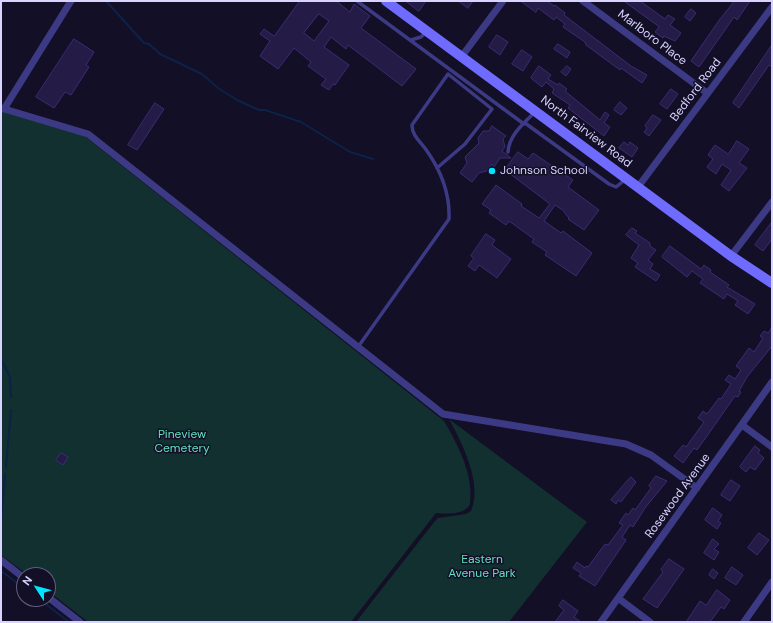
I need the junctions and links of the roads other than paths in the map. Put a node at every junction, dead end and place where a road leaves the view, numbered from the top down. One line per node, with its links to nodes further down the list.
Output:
1 (71, 1): 11 (street)
2 (356, 1): 8 (lane)
3 (386, 1): 7 (main road, North Fairview Road)
4 (503, 1): 9 (street)
5 (583, 1): 10 (street, Marlboro Place)
6 (772, 7): 10 (street, Bedford Road)
7 (427, 31): 8 (lane); 9 (main road, North Fairview Road)
8 (411, 40): 13 (lane)
9 (462, 56): 12 (main road, North Fairview Road)
10 (707, 93): 17 (street, Bedford Road)
11 (2, 108): 21 (street)
12 (535, 111): 13 (lane); 16 (main road, North Fairview Road)
13 (524, 123): 14 (lane); 16 (lane)
14 (508, 152)
15 (437, 168): 15 (lane); 21 (lane)
16 (626, 178): 17 (main road, North Fairview Road)
17 (638, 187): 19 (main road, North Fairview Road)
18 (772, 202): 19 (street)
19 (731, 256): 20 (main road, North Fairview Road)
20 (772, 283)
21 (358, 347): 25 (street)
22 (772, 382): 23 (street, Rosewood Avenue)
23 (742, 425): 24 (street); 25 (street, Rosewood Avenue)
24 (772, 447)
25 (696, 488): 29 (street, Rosewood Avenue)
26 (1, 560): 27 (street)
27 (16, 572)
28 (772, 582): 34 (street)
29 (618, 598): 32 (street, Rosewood Avenue); 33 (street)
30 (56, 603): 31 (street)
31 (80, 622)
32 (601, 622)
33 (650, 622)
34 (744, 622)

